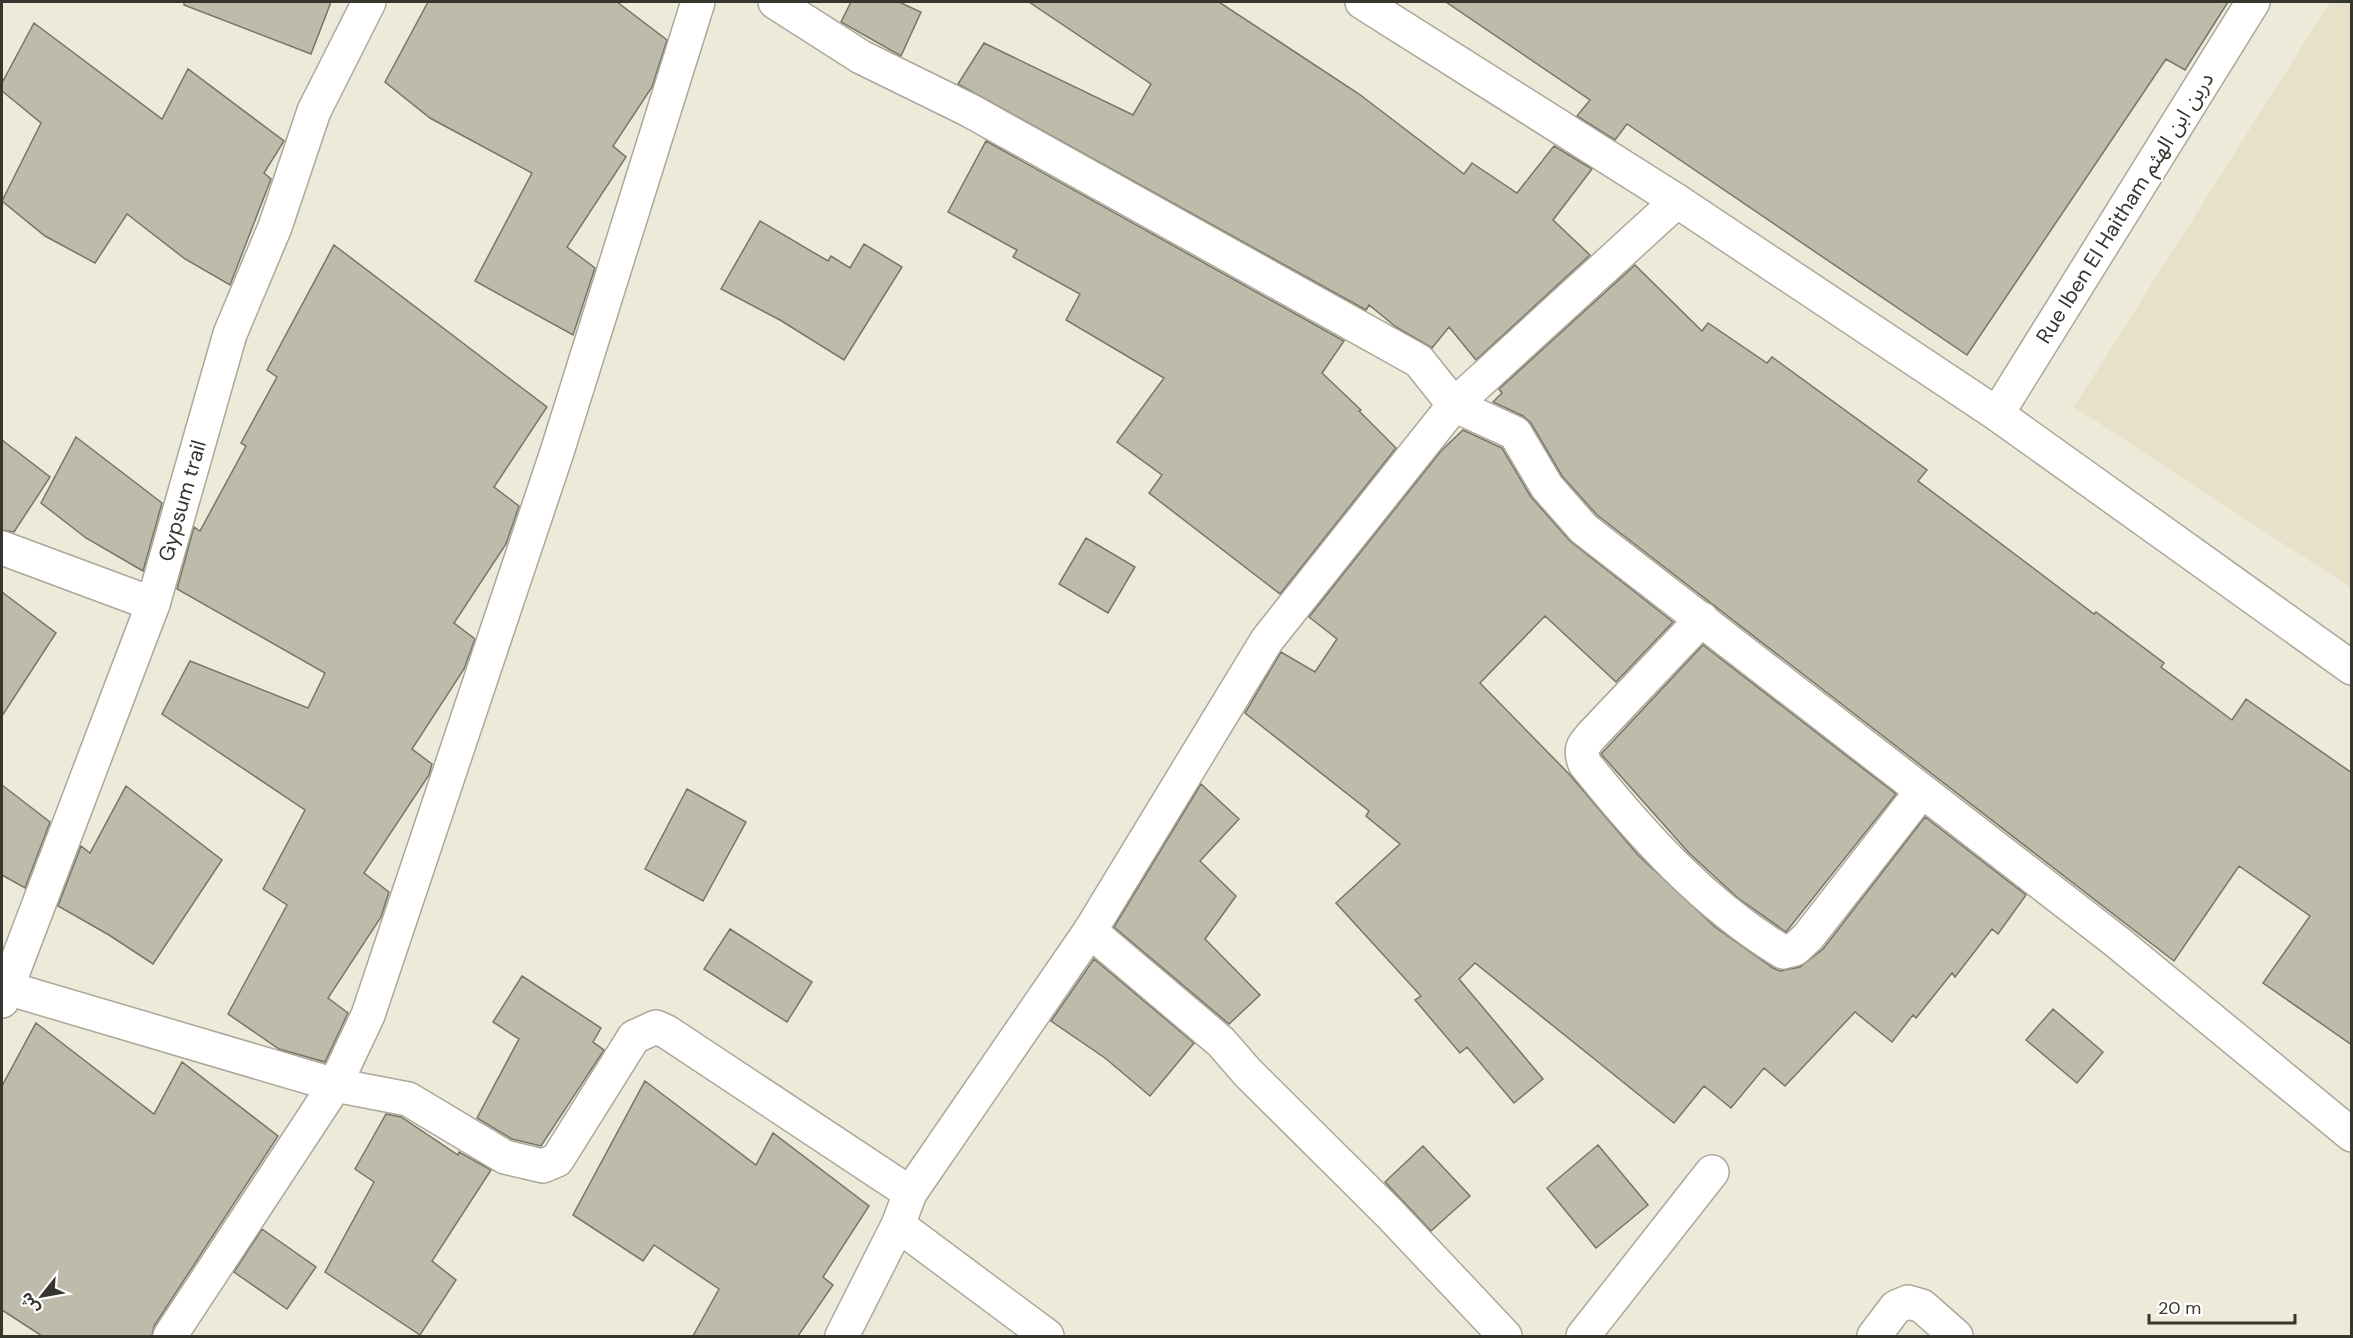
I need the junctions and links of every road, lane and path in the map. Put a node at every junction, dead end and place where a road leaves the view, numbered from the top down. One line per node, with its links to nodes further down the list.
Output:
1 (369, 2): 10 (street, Gypsum trail)
2 (698, 2): 16 (street)
3 (775, 2): 7 (street)
4 (1362, 2): 6 (street)
5 (2253, 2): 8 (street, Rue Iben El Haitham دربن ابن الهثم)
6 (1677, 201): 7 (street); 8 (street)
7 (1454, 405): 11 (street); 14 (street)
8 (1997, 414): 12 (street)
9 (2, 548): 10 (street)
10 (153, 604): 15 (street, Gypsum trail)
11 (1702, 619): 13 (street); 13 (street)
12 (2352, 668)
13 (1922, 791): 17 (street)
14 (1090, 931): 19 (street); 24 (street)
15 (4, 995): 16 (street)
16 (335, 1085): 19 (street); 21 (street)
17 (2352, 1135)
18 (1712, 1172): 25 (street)
19 (910, 1193): 20 (street)
20 (898, 1225): 22 (street); 23 (street)
21 (170, 1336)
22 (842, 1336)
23 (1047, 1336)
24 (1505, 1336)
25 (1583, 1336)
26 (1874, 1336): 27 (street)
27 (1956, 1336)

